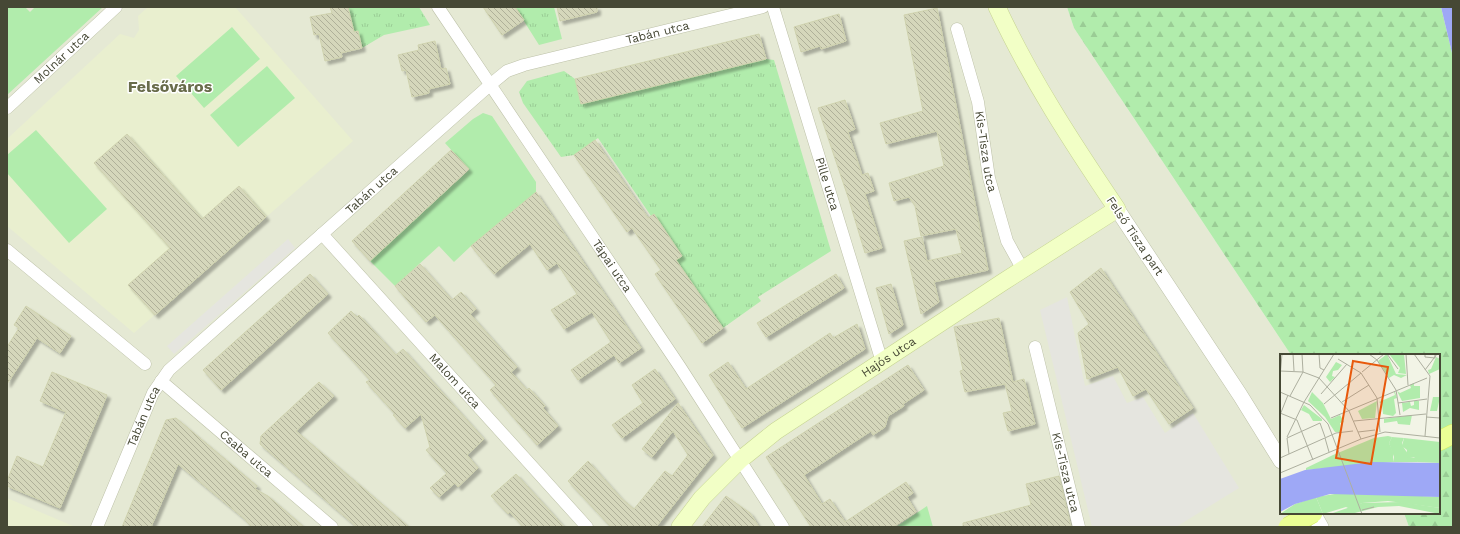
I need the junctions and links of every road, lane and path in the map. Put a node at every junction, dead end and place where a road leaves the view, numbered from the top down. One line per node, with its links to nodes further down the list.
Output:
1 (116, 7): 8 (street, Molnár utca)
2 (438, 7): 7 (street, Tápai utca)
3 (763, 7): 7 (street, Tabán utca)
4 (773, 7): 14 (street, Pille utca)
5 (997, 7): 9 (main road, Felső Tisza part)
6 (957, 29): 12 (street, Kis-Tisza utca)
7 (490, 84): 10 (street, Tabán utca); 20 (street, Tápai utca)
8 (7, 108)
9 (1116, 209): 12 (main road, Hajós utca); 19 (street, Felső Tisza part)
10 (322, 234): 16 (street, Tabán utca); 25 (street, Malom utca)
11 (7, 250): 15 (street)
12 (1023, 270): 14 (main road, Hajós utca)
13 (1035, 347): 28 (street, Kis-Tisza utca)
14 (882, 362): 20 (main road, Hajós utca)
15 (144, 364)
16 (160, 381): 23 (street, Tabán utca); 24 (street, Csaba utca)
17 (1453, 434): 18 (main road)
18 (1440, 440)
19 (1280, 458)
20 (740, 460): 26 (main road, Hajós utca); 27 (street, Tápai utca)
21 (1311, 514): 29 (main road, bridge)
22 (1314, 514): 30 (street)
23 (97, 527)
24 (332, 527)
25 (587, 527)
26 (680, 527)
27 (783, 527)
28 (1079, 527)
29 (1288, 527)
30 (1321, 527)

